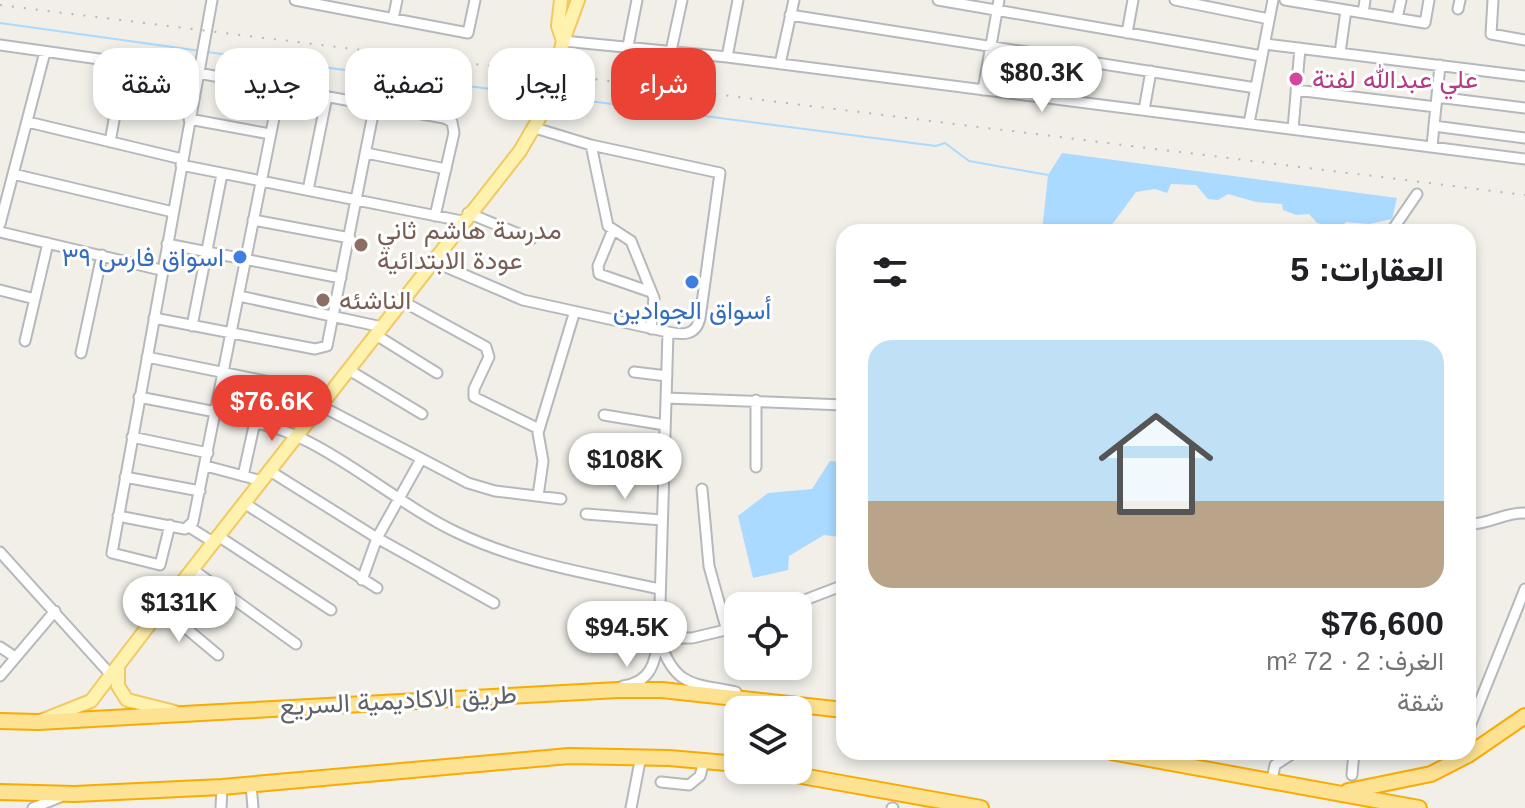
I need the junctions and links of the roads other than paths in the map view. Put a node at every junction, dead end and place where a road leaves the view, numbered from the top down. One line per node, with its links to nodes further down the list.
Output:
1 (212, 0): 46 (street)
2 (295, 0): 21 (street)
3 (397, 0): 27 (street)
4 (475, 0): 27 (street)
5 (561, 0): 31 (main road)
6 (578, 0): 31 (main road)
7 (637, 0): 34 (street)
8 (682, 0): 36 (street)
9 (738, 0): 43 (street)
10 (794, 0): 25 (street)
11 (939, 0): 22 (street)
12 (1133, 0): 29 (street)
13 (1175, 0): 28 (street)
14 (1273, 0): 28 (street)
15 (1285, 0): 20 (street)
16 (1365, 0): 24 (street)
17 (1401, 0): 26 (street)
18 (1429, 0): 26 (street)
19 (1493, 0): 30 (street)
20 (1324, 3): 23 (street)
21 (341, 4): 27 (street)
22 (998, 5): 29 (street); 38 (street)
23 (1346, 10): 24 (street); 40 (street)
24 (1363, 13): 26 (street)
25 (790, 15): 38 (street); 45 (street)
26 (1397, 18)
27 (393, 19)
28 (1269, 19): 32 (street)
29 (1127, 33): 42 (street)
30 (1525, 40)
31 (563, 41): 34 (street); 66 (main road)
32 (1265, 44): 37 (street); 42 (street)
33 (0, 45): 39 (street)
34 (628, 46): 35 (street)
35 (645, 48)
36 (672, 48)
37 (1300, 48): 40 (street); 52 (street)
38 (990, 49): 48 (street); 51 (street)
39 (45, 52): 44 (street); 63 (street)
40 (1340, 53): 47 (street)
41 (716, 56): 43 (street)
42 (1262, 56): 50 (street)
43 (727, 57): 45 (street)
44 (93, 60)
45 (780, 64): 51 (street)
46 (199, 65)
47 (1440, 65): 49 (street); 53 (street)
48 (1151, 71): 50 (street); 55 (street)
49 (1525, 76)
50 (1256, 88): 64 (street)
51 (983, 90): 55 (street)
52 (1296, 90): 53 (street); 67 (street)
53 (1436, 102): 54 (street); 65 (street)
54 (1525, 108)
55 (1144, 110): 64 (street)
56 (114, 120): 70 (street)
57 (189, 120): 75 (street)
58 (194, 120): 68 (street)
59 (273, 120): 68 (street)
60 (322, 120): 80 (street)
61 (372, 120): 73 (street)
62 (443, 120): 76 (street)
63 (28, 122): 70 (street); 77 (street)
64 (1249, 123): 67 (street)
65 (1434, 126): 69 (street); 72 (street)
66 (535, 128): 71 (street); 85 (main road)
67 (1293, 129): 72 (street)
68 (270, 134): 79 (street)
69 (1525, 138)
70 (110, 142): 75 (street)
71 (591, 145): 90 (street); 112 (street)
72 (1432, 146): 74 (street)
73 (366, 153): 76 (street); 82 (street)
74 (1525, 159)
75 (182, 162): 78 (street); 83 (street)
76 (446, 169): 84 (street)
77 (13, 174): 83 (street); 87 (street)
78 (222, 174): 79 (street); 95 (street)
79 (261, 181): 80 (street); 86 (street)
80 (308, 190): 82 (street)
81 (1417, 194): 88 (street)
82 (357, 200): 84 (street); 91 (street)
83 (173, 212): 94 (street)
84 (435, 216): 85 (street)
85 (465, 217): 92 (street); 98 (main road)
86 (253, 220): 91 (street); 97 (street)
87 (0, 224)
88 (1396, 224)
89 (0, 232): 93 (street)
90 (612, 232): 102 (street); 102 (street)
91 (350, 238): 100 (street)
92 (531, 239)
93 (48, 243): 96 (street); 104 (street)
94 (167, 244): 95 (street); 99 (street)
95 (206, 251): 97 (street); 109 (street)
96 (102, 255): 99 (street); 115 (street)
97 (245, 260): 100 (street); 103 (street)
98 (432, 261): 105 (main road); 106 (street)
99 (161, 270): 108 (street)
100 (341, 278): 107 (street)
101 (0, 290): 104 (street)
102 (651, 292): 110 (street)
103 (239, 296): 107 (street); 113 (street)
104 (35, 299): 114 (street)
105 (402, 301): 111 (main road); 134 (street)
106 (574, 314): 110 (street); 134 (street)
107 (334, 315): 111 (street); 113 (street)
108 (154, 318): 109 (street); 116 (street)
109 (192, 326): 113 (street)
110 (651, 329): 112 (street)
111 (379, 331): 117 (main road); 120 (street)
112 (668, 332): 121 (street)
113 (231, 334): 119 (street)
114 (25, 341)
115 (81, 353)
116 (147, 357): 119 (street); 124 (street)
117 (349, 370): 123 (main road); 130 (street)
118 (634, 372): 121 (street)
119 (223, 373): 122 (street); 129 (street)
120 (437, 373)
121 (667, 376): 125 (street)
122 (264, 381): 123 (street); 132 (street)
123 (330, 394): 128 (main road)
124 (139, 397): 129 (street); 136 (street)
125 (666, 398): 126 (street); 133 (street)
126 (756, 400): 127 (street); 140 (street)
127 (836, 405)
128 (321, 406): 135 (main road); 138 (street)
129 (216, 412): 137 (street)
130 (422, 414)
131 (604, 415): 133 (street)
132 (254, 423): 135 (street); 143 (street)
133 (665, 425): 142 (street)
134 (539, 429): 148 (street)
135 (298, 436): 144 (main road); 150 (street)
136 (132, 437): 137 (street); 145 (street)
137 (208, 453): 139 (street)
138 (420, 461): 148 (street); 150 (street)
139 (206, 466): 143 (street); 147 (street)
140 (756, 467)
141 (592, 470): 142 (street)
142 (664, 471): 155 (street)
143 (243, 476): 144 (street)
144 (266, 476): 151 (main road); 159 (street)
145 (125, 477): 147 (street); 154 (street)
146 (702, 489): 173 (street)
147 (200, 491): 158 (street)
148 (538, 496): 149 (street)
149 (561, 499)
150 (397, 500): 159 (street); 166 (street)
151 (244, 503): 160 (main road); 163 (street)
152 (1525, 513): 156 (street)
153 (586, 514): 155 (street)
154 (118, 516): 157 (street); 157 (street)
155 (662, 520): 166 (street)
156 (1476, 524)
157 (170, 525): 158 (street)
158 (189, 527): 160 (street)
159 (377, 538): 163 (street); 169 (street)
160 (215, 539): 162 (main road); 171 (street)
161 (0, 552): 172 (street)
162 (192, 569): 170 (main road); 176 (street)
163 (362, 580): 164 (street)
164 (377, 588)
165 (836, 588): 168 (street)
166 (660, 589): 175 (street)
167 (1525, 589): 187 (street)
168 (812, 597)
169 (494, 603)
170 (162, 608): 178 (street); 180 (main road)
171 (331, 610)
172 (55, 611): 179 (street); 180 (street)
173 (724, 620)
174 (724, 632): 175 (street)
175 (659, 638): 182 (street); 184 (street)
176 (296, 644)
177 (0, 647): 179 (street)
178 (218, 655)
179 (15, 657): 181 (street)
180 (116, 671): 188 (main road); 191 (main road)
181 (0, 676)
182 (590, 691): 183 (highway, طريق الاكاديمية السريع); 188 (highway, طريق الاكاديمية السريع)
183 (726, 696)
184 (751, 696)
185 (812, 706): 186 (highway, طريق الاكاديمية السريع)
186 (836, 709)
187 (1476, 711)
188 (175, 712): 191 (highway, طريق الاكاديمية السريع)
189 (1525, 716): 192 (highway)
190 (0, 721): 191 (highway, طريق الاكاديمية السريع)
191 (38, 722)
192 (1476, 750)
193 (641, 756): 198 (highway); 204 (highway); 213 (street)
194 (1183, 760): 202 (highway)
195 (1283, 760): 202 (street)
196 (1353, 760): 200 (street)
197 (1458, 760): 207 (highway)
198 (704, 761): 199 (highway); 203 (street)
199 (724, 763)
200 (1352, 775)
201 (812, 780): 209 (highway)
202 (1272, 780): 207 (highway)
203 (661, 782)
204 (251, 784): 205 (highway); 212 (street)
205 (222, 787): 208 (highway); 211 (street)
206 (0, 792): 208 (highway)
207 (1339, 793): 215 (highway)
208 (76, 798): 210 (street)
209 (920, 803): 214 (highway)
210 (33, 808)
211 (221, 808)
212 (253, 808)
213 (631, 808)
214 (981, 808)
215 (1419, 808)

